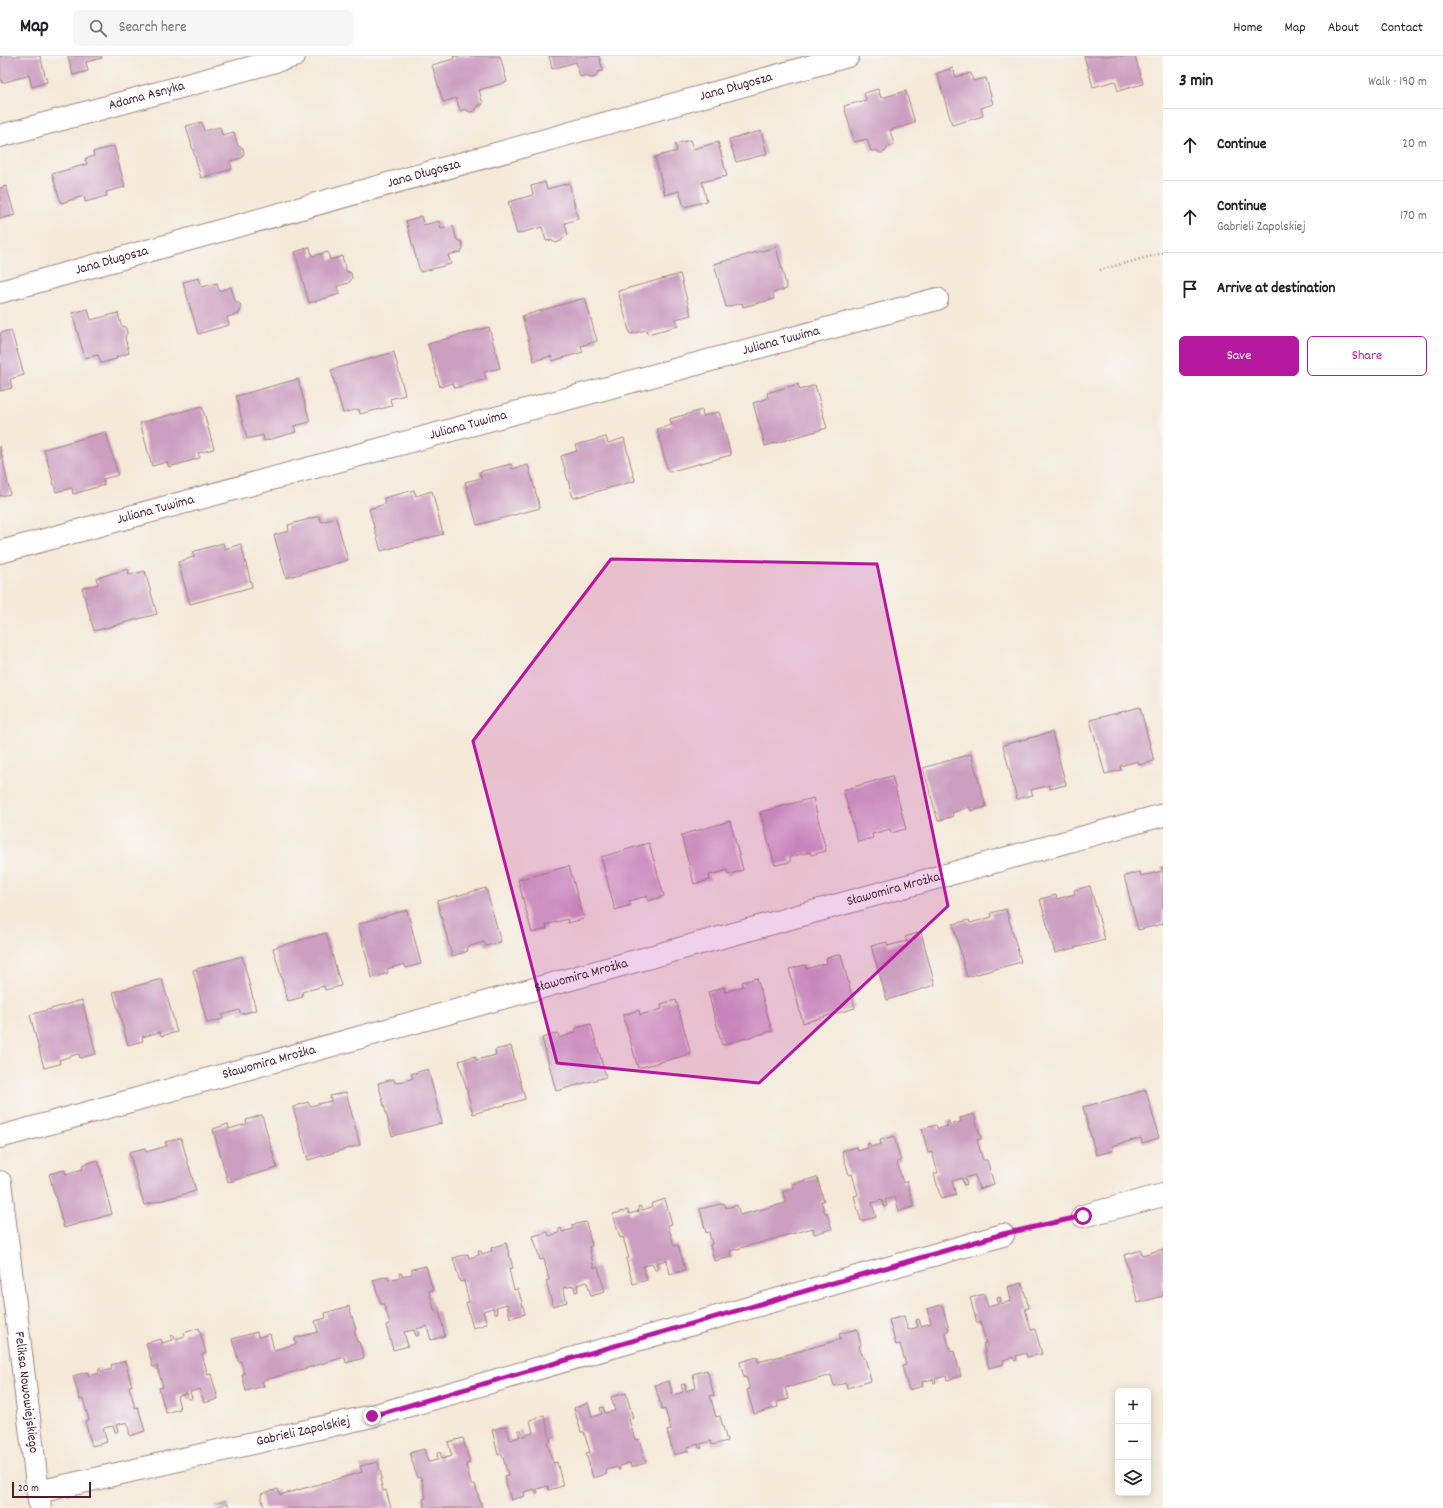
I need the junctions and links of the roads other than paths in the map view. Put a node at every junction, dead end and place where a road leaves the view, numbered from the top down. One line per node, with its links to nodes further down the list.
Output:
1 (294, 56): 3 (street, Adama Asnyka)
2 (848, 56): 4 (street, Jana Długosza)
3 (0, 136)
4 (0, 292)
5 (937, 299): 6 (street, Juliana Tuwima)
6 (0, 552)
7 (1163, 815): 8 (street, Sławomira Mrożka)
8 (0, 1137)
9 (0, 1182): 13 (street, Feliksa Nowowiejskiego)
10 (1163, 1195): 11 (street)
11 (1083, 1216)
12 (1003, 1234): 13 (street, Gabrieli Zapolskiej)
13 (39, 1500)

